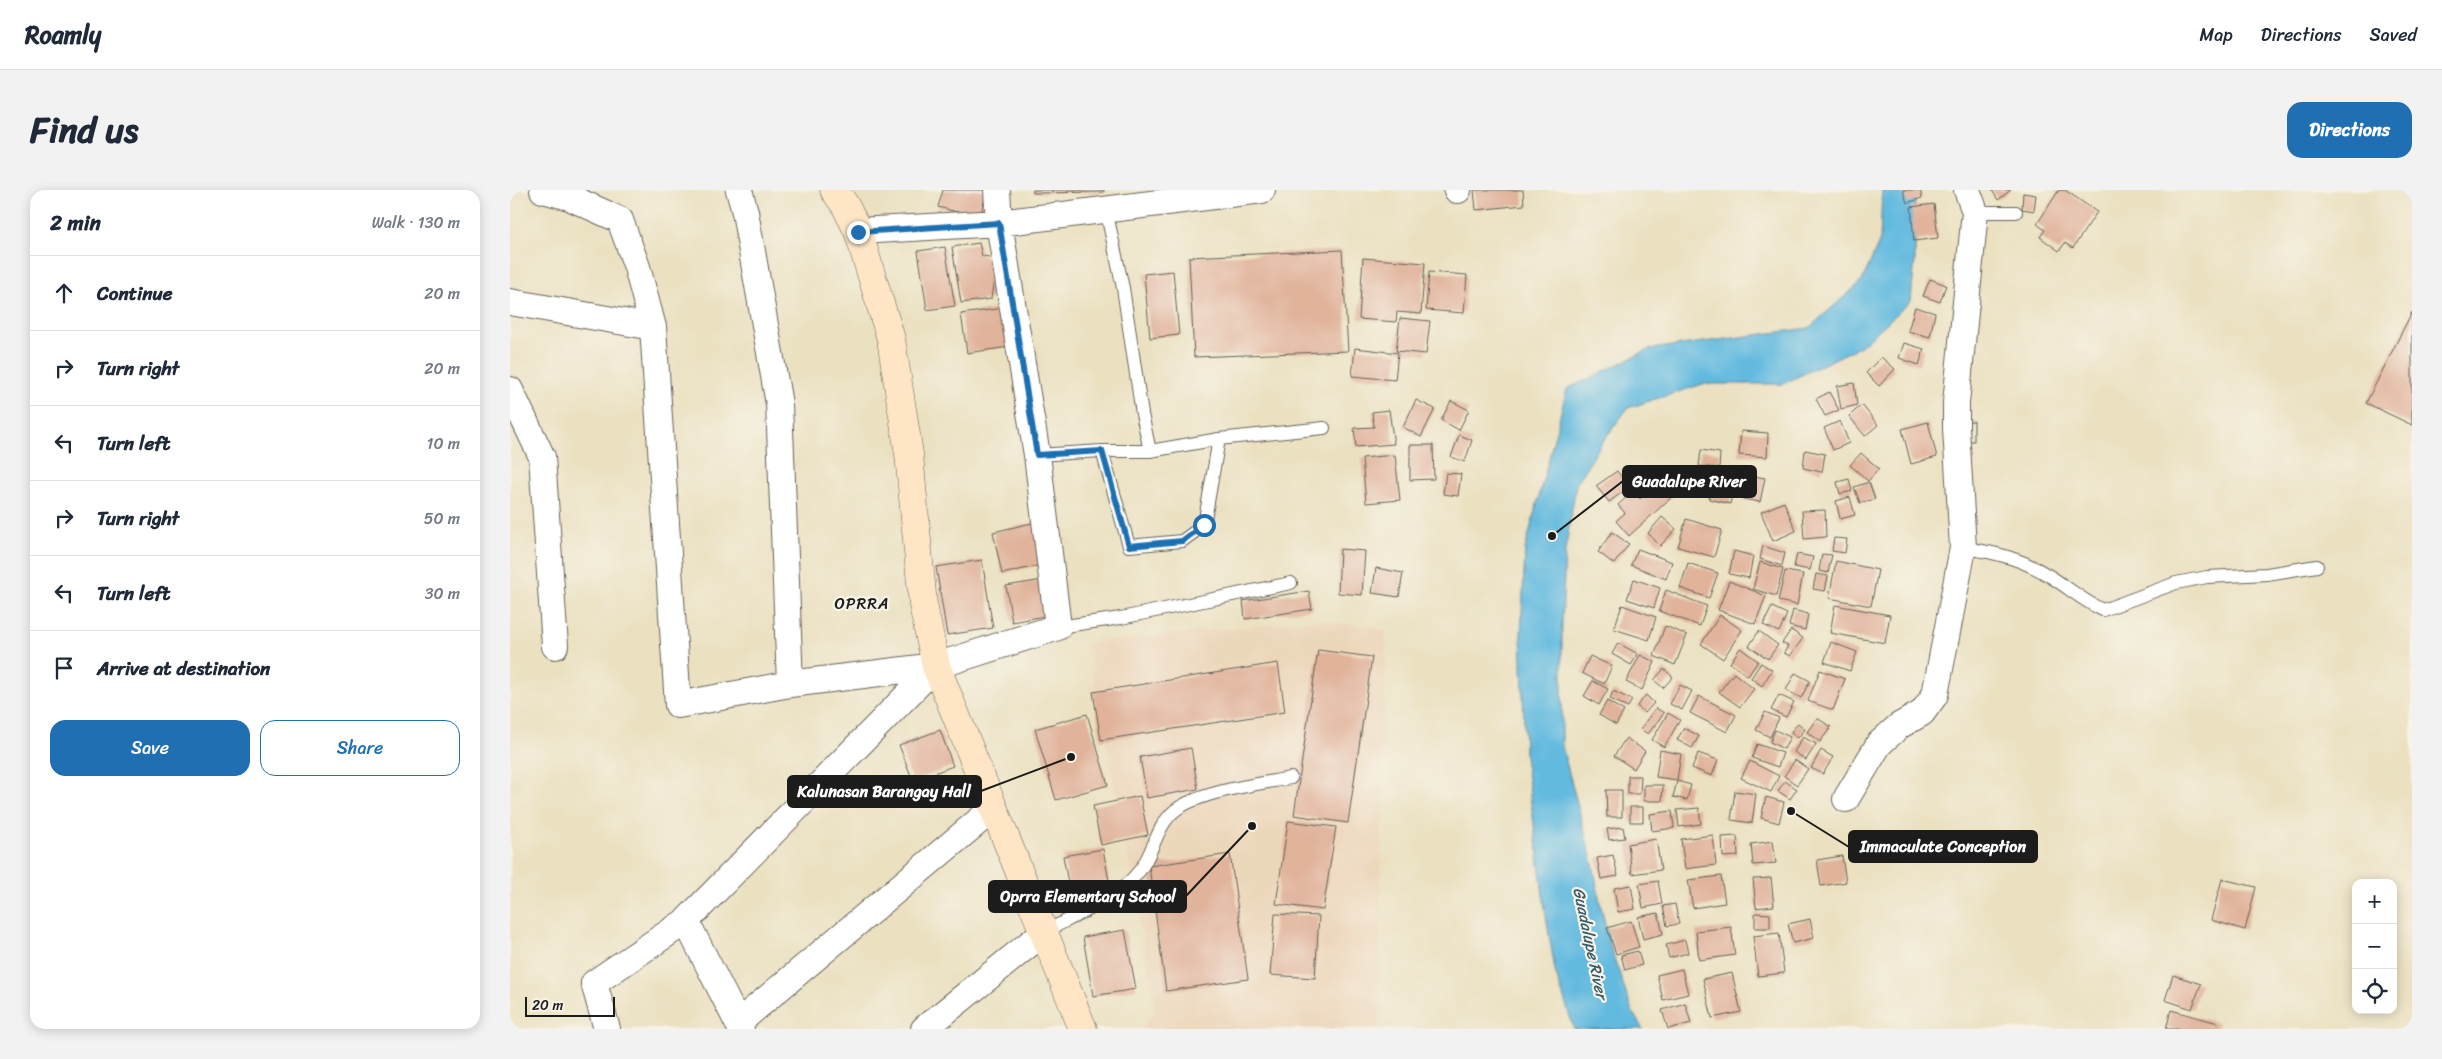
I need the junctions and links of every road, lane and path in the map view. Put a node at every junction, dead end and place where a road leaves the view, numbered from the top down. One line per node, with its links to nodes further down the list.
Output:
1 (543, 190): 12 (street)
2 (739, 190): 25 (street)
3 (834, 190): 10 (street)
4 (997, 190): 9 (street)
5 (1262, 190): 7 (street)
6 (1971, 201): 8 (lane); 19 (street)
7 (1106, 210): 9 (street); 17 (lane)
8 (2016, 212)
9 (999, 223): 10 (street); 18 (street)
10 (858, 232): 24 (street)
11 (510, 302): 12 (street)
12 (653, 327): 25 (street)
13 (510, 390): 23 (street)
14 (1324, 428): 15 (lane)
15 (1219, 439): 16 (lane); 17 (lane)
16 (1102, 451): 17 (lane); 18 (lane)
17 (1150, 451)
18 (1037, 455): 22 (street)
19 (1963, 548): 20 (lane); 27 (street)
20 (2316, 566)
21 (1291, 584): 22 (lane)
22 (1058, 627): 24 (street)
23 (554, 646)
24 (936, 666): 25 (street); 28 (street); 29 (street)
25 (790, 684)
26 (1291, 778): 30 (lane)
27 (1846, 799)
28 (994, 808): 30 (street); 31 (street)
29 (686, 921): 31 (street); 32 (street)
30 (1044, 932): 33 (street); 34 (street)
31 (740, 1026)
32 (607, 1029)
33 (924, 1029)
34 (1083, 1029)

